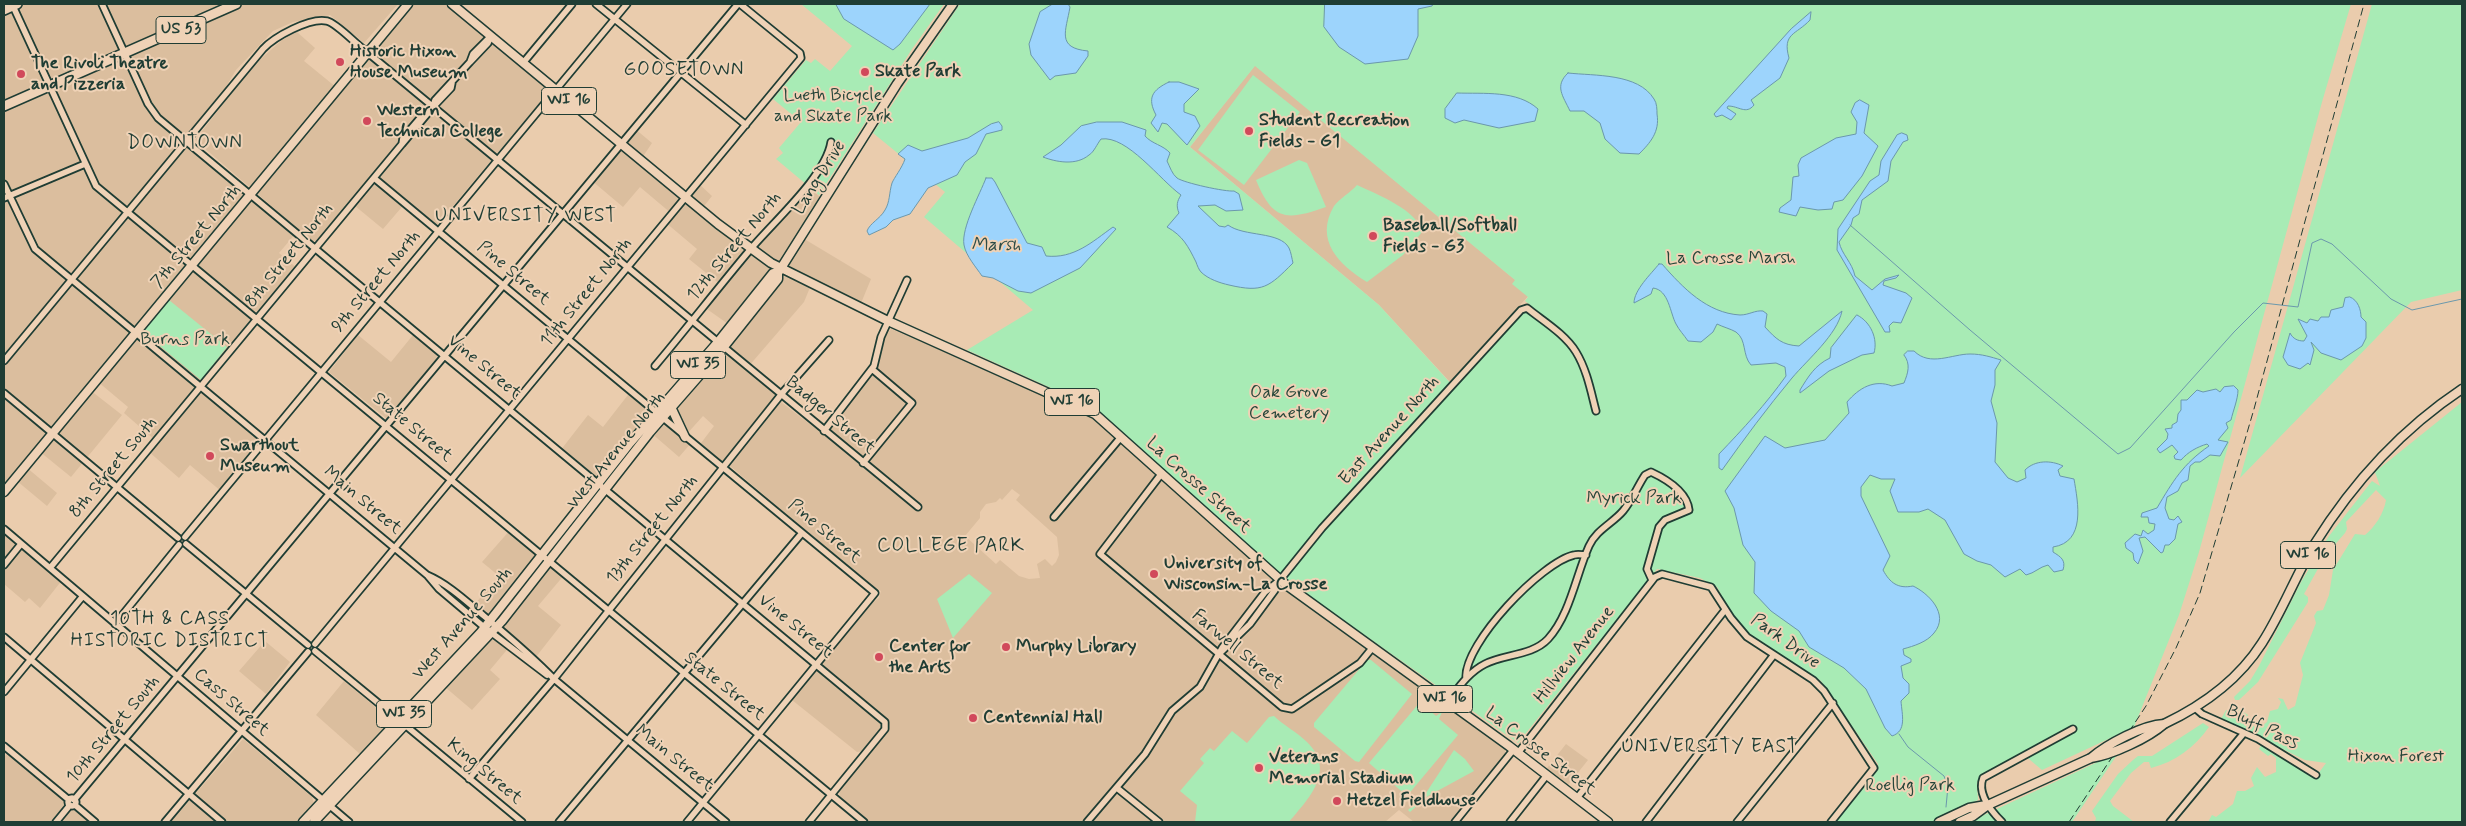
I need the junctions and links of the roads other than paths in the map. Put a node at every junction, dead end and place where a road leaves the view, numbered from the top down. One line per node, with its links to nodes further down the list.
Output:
1 (14, 4): 11 (highway); 18 (street, State Street)
2 (102, 4): 15 (street, Vine Street)
3 (236, 4): 15 (highway, US 53)
4 (408, 4): 14 (main road, 7th Street North)
5 (452, 4): 13 (main road, WI 16)
6 (572, 4): 16 (street)
7 (596, 4): 12 (street)
8 (627, 4): 12 (street, 9th Street North)
9 (739, 4): 17 (street, 10th Street South); 22 (street, 11th Street North)
10 (953, 4): 40 (main road, Lang Drive / WI 35)
11 (4, 10)
12 (614, 19): 17 (street); 19 (street, 9th Street North)
13 (491, 36): 16 (main road, WI 16); 21 (street, 8th Street North)
14 (368, 53): 21 (street, Badger Street); 23 (street, Badger Street); 30 (main road, 7th Street North)
15 (125, 54): 18 (highway, US 53); 23 (street, Vine Street)
16 (524, 63): 19 (main road, WI 16)
17 (680, 72): 22 (street); 25 (street, 10th Street South)
18 (50, 87): 20 (highway, US 53); 27 (street, State Street)
19 (556, 91): 25 (main road, WI 16); 26 (street, 9th Street North)
20 (4, 106)
21 (433, 107): 26 (street, Badger Street); 28 (street, 8th Street North)
22 (746, 125): 32 (street, 11th Street North)
23 (186, 141): 30 (street, Vine Street); 33 (street)
24 (831, 142): 37 (street, 12th Street North)
25 (620, 144): 32 (main road, WI 16); 34 (street, 10th Street South)
26 (498, 161): 34 (street, Badger Street); 35 (street, 9th Street North)
27 (85, 164): 31 (street); 33 (street, State Street)
28 (374, 178): 35 (street, Pine Street); 36 (street, 8th Street North)
29 (4, 184): 31 (street, Main Street)
30 (251, 195): 36 (street, Vine Street); 38 (main road, 7th Street North)
31 (7, 197): 41 (street, Main Street)
32 (686, 198): 37 (main road, WI 16); 39 (street, 11th Street North)
33 (127, 212): 38 (street, State Street); 41 (street)
34 (563, 215): 39 (street, Badger Street); 43 (street, 10th Street South)
35 (439, 232): 43 (street, Pine Street); 44 (street, 9th Street North)
36 (315, 248): 44 (street, Vine Street); 45 (street, 8th Street North)
37 (750, 249): 40 (main road, WI 16); 46 (street, 12th Street North)
38 (192, 266): 45 (street, State Street); 48 (main road, 7th Street North)
39 (627, 267): 46 (street, Badger Street); 49 (street, 11th Street North)
40 (779, 271): 47 (main road, WI 16); 51 (main road, West Avenue North / WI 35)
41 (71, 280): 48 (street, Main Street); 53 (street)
42 (907, 280): 47 (street)
43 (504, 285): 49 (street, Pine Street); 52 (street, 10th Street South)
44 (380, 302): 52 (street, Vine Street); 56 (street, 9th Street North)
45 (257, 320): 56 (street, State Street); 57 (street, 8th Street North)
46 (692, 321): 51 (street, Badger Street); 54 (street, 12th Street North)
47 (888, 321): 55 (street); 69 (main road, La Crosse Street / WI 16)
48 (136, 333): 57 (street, Main Street); 67 (main road, 7th Street North)
49 (568, 340): 62 (street, 11th Street North); 64 (street, Pine Street)
50 (829, 340): 60 (street, 13th Street North)
51 (721, 345): 60 (street, Badger Street); 61 (main road, West Avenue North / WI 35); 64 (main road, West Avenue North / WI 35)
52 (445, 356): 62 (street, Vine Street); 65 (street, 10th Street South)
53 (4, 361)
54 (654, 366)
55 (872, 369): 66 (street); 71 (street)
56 (321, 373): 65 (street, State Street); 70 (street, 9th Street North)
57 (201, 386): 70 (street, Main Street); 76 (street, 8th Street South)
58 (2462, 389): 118 (main road, WI 16)
59 (4, 393): 67 (street)
60 (779, 398): 66 (street, Badger Street); 72 (street, 13th Street North)
61 (671, 407): 64 (main road, West Avenue North / WI 35); 68 (main road)
62 (510, 409): 74 (street, 11th Street North); 75 (street, Vine Street)
63 (1596, 411): 96 (street, East Avenue North)
64 (659, 415): 68 (street, Pine Street); 75 (main road, West Avenue North / WI 35)
65 (386, 426): 74 (street, State Street); 78 (street, 10th Street South)
66 (824, 431): 71 (street, Badger Street)
67 (53, 434): 76 (street); 77 (main road, 7th Street North)
68 (685, 436): 72 (street, Pine Street)
69 (1121, 437): 73 (main road, La Crosse Street / WI 16); 80 (street)
70 (265, 440): 78 (street, Main Street); 83 (street, 9th Street North)
71 (863, 464): 79 (street, Badger Street)
72 (723, 467): 82 (street, Pine Street); 85 (street, 13th Street North)
73 (1162, 473): 96 (main road, La Crosse Street / WI 16); 107 (street, Farwell Street)
74 (451, 481): 89 (street, 11th Street North); 90 (street, State Street)
75 (602, 486): 85 (street, Vine Street); 90 (main road, West Avenue South / WI 35); 92 (main road, West Avenue North / WI 35)
76 (118, 487): 84 (street); 94 (street, 8th Street South)
77 (5, 489)
78 (330, 494): 89 (street, Main Street); 97 (street, 10th Street South)
79 (918, 507)
80 (1054, 517)
81 (4, 529): 86 (street, Cass Street)
82 (802, 533): 99 (street); 110 (street, Pine Street)
83 (185, 537): 84 (street); 87 (street)
84 (178, 538): 88 (street)
85 (667, 540): 99 (street, Vine Street); 100 (street, 13th Street North)
86 (22, 544): 93 (street); 94 (street, Cass Street)
87 (186, 544): 88 (street); 97 (street, King Street)
88 (179, 545): 102 (street)
89 (395, 548): 103 (street, Main Street); 105 (street, 11th Street North)
90 (542, 555): 92 (street, State Street); 103 (main road, West Avenue South / WI 35)
91 (1586, 555): 95 (street); 113 (street); 113 (street)
92 (549, 560): 100 (street, State Street); 103 (main road, West Avenue North / WI 35)
93 (4, 564)
94 (50, 568): 98 (street, Cass Street)
95 (1654, 578): 101 (street, Park Drive); 127 (street, Hillview Avenue)
96 (1280, 580): 106 (main road, La Crosse Street / WI 16); 107 (street, East Avenue North)
97 (247, 594): 105 (street, King Street); 112 (street, 10th Street South)
98 (83, 596): 102 (street, Cass Street); 109 (street)
99 (744, 604): 110 (street, Vine Street); 111 (street)
100 (608, 610): 111 (street, State Street); 114 (street, 13th Street North)
101 (1725, 610): 108 (street, Park Drive); 134 (street)
102 (115, 624): 112 (street, Cass Street)
103 (490, 627): 114 (street, Main Street); 119 (main road, West Avenue South / WI 35)
104 (4, 637): 109 (street)
105 (311, 648): 119 (street, King Street); 121 (street, 11th Street North)
106 (1373, 648): 107 (street, Farwell Street); 116 (main road, La Crosse Street / WI 16)
107 (1219, 654): 131 (street, East Avenue North)
108 (1773, 656): 117 (street, Park Drive); 158 (street)
109 (30, 660): 115 (street); 124 (street)
110 (816, 664): 123 (street); 133 (street, Vine Street)
111 (685, 674): 123 (street, State Street); 125 (street)
112 (178, 677): 121 (street, Cass Street); 124 (street, 10th Street South)
113 (1466, 678): 116 (street)
114 (554, 679): 125 (street, Main Street); 130 (street, 13th Street North)
115 (4, 692)
116 (1448, 701): 127 (main road, La Crosse Street / WI 16)
117 (1833, 703): 159 (street); 160 (street, Park Drive)
118 (2195, 708): 122 (street, Bluff Pass); 138 (main road, WI 16, bridge)
119 (402, 723): 130 (street, King Street); 135 (main road, West Avenue South / WI 35); 139 (main road, West Avenue South / WI 35)
120 (2073, 729): 138 (street)
121 (242, 732): 132 (street, 11th Street North); 135 (street, Cass Street)
122 (2244, 733): 128 (street, Bluff Pass); 164 (street)
123 (758, 734): 133 (street, State Street); 136 (street)
124 (125, 740): 132 (street); 137 (street, 10th Street South)
125 (628, 741): 136 (street, Main Street); 148 (street)
126 (4, 746): 137 (street)
127 (1516, 751): 129 (main road, La Crosse Street / WI 16); 155 (street, Hillview Avenue)
128 (2316, 774)
129 (1547, 775): 134 (main road, La Crosse Street / WI 16); 156 (street)
130 (469, 779): 147 (street, King Street)
131 (1117, 788): 153 (street, East Avenue North); 154 (street)
132 (189, 794): 142 (street, 11th Street North); 143 (street)
133 (831, 795): 151 (street); 152 (street, State Street)
134 (1577, 798): 157 (main road, La Crosse Street / WI 16)
135 (322, 800): 139 (street, Cass Street); 144 (main road, West Avenue South / WI 35)
136 (702, 802): 149 (street); 150 (street, Main Street)
137 (72, 803): 140 (street, 10th Street South); 141 (street)
138 (1988, 805): 161 (main road, WI 16); 162 (main road, WI 16); 163 (street)
139 (330, 806): 145 (main road, West Avenue South / WI 35); 146 (street, Cass Street)
140 (56, 822)
141 (95, 822)
142 (165, 822)
143 (222, 822)
144 (303, 822)
145 (314, 822)
146 (349, 822)
147 (522, 822)
148 (559, 822)
149 (687, 822)
150 (726, 822)
151 (808, 822)
152 (864, 822)
153 (1087, 822)
154 (1159, 822)
155 (1455, 822)
156 (1510, 822)
157 (1608, 822)
158 (1646, 822)
159 (1737, 822)
160 (1831, 822)
161 (1939, 822)
162 (1960, 822)
163 (2002, 822)
164 (2170, 822)

